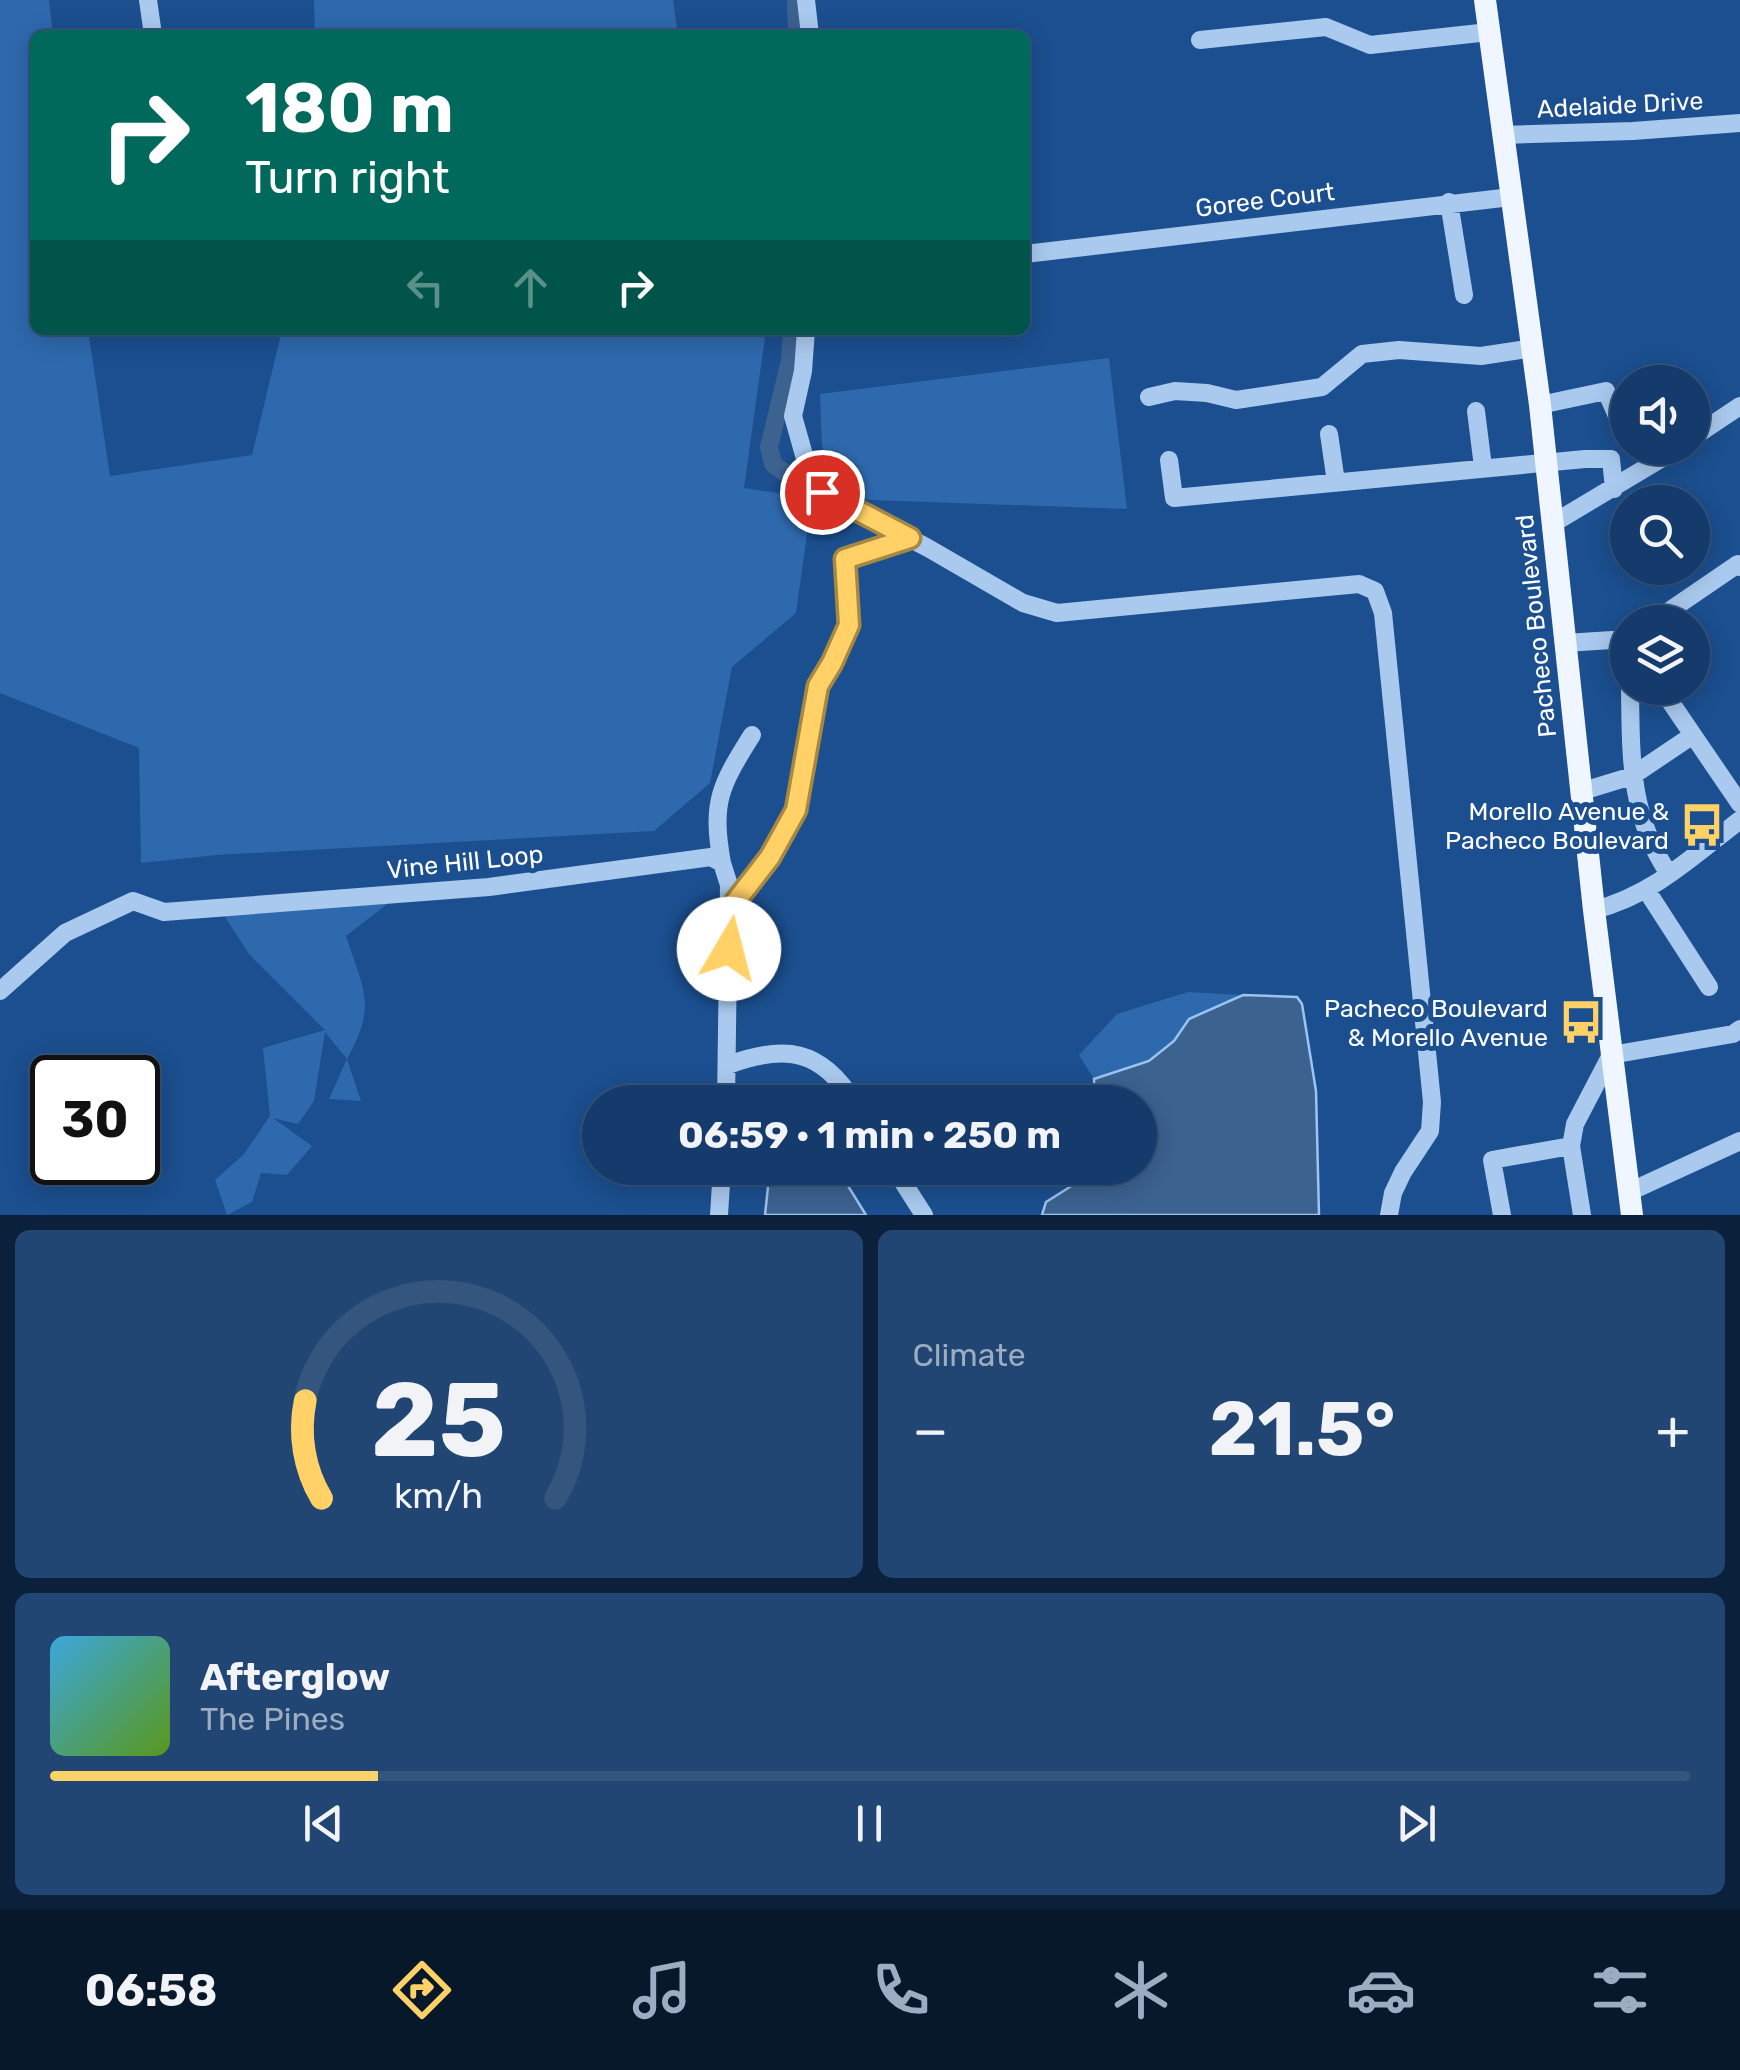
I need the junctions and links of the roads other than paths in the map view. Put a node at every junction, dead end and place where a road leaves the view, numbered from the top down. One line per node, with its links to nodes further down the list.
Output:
1 (148, 0): 4 (street)
2 (806, 0): 5 (street)
3 (1485, 0): 6 (main road, Pacheco Boulevard)
4 (151, 30)
5 (809, 30)
6 (1489, 32): 7 (street); 9 (main road, Pacheco Boulevard)
7 (1200, 40)
8 (1740, 123): 9 (street, Adelaide Drive)
9 (1502, 135): 10 (main road, Pacheco Boulevard)
10 (1511, 197): 11 (street, Goree Court); 15 (main road, Pacheco Boulevard)
11 (1449, 202): 12 (street, Goree Court); 13 (street)
12 (1030, 253)
13 (1464, 295)
14 (806, 335): 34 (street)
15 (1533, 348): 16 (street); 18 (main road, Pacheco Boulevard)
16 (1149, 396)
17 (1610, 400): 18 (street)
18 (1540, 405): 25 (main road, Pacheco Boulevard)
19 (1740, 406): 21 (street)
20 (1476, 410): 28 (street)
21 (1710, 426)
22 (1329, 434): 30 (street)
23 (1610, 459): 25 (street)
24 (1170, 460): 30 (street)
25 (1546, 462): 28 (street); 33 (main road, Pacheco Boulevard)
26 (1638, 465): 29 (street)
27 (1652, 465): 29 (street)
28 (1483, 466): 30 (street)
29 (1641, 472): 31 (street)
30 (1336, 482)
31 (1619, 485)
32 (1610, 490): 33 (street)
33 (1552, 524): 38 (main road, Pacheco Boulevard)
34 (910, 538): 50 (street); 66 (street)
35 (1740, 567): 36 (street)
36 (1678, 605)
37 (1610, 640): 38 (street)
38 (1565, 643): 44 (main road, Pacheco Boulevard)
39 (1630, 705): 43 (street)
40 (1673, 705): 42 (street)
41 (752, 735): 47 (street)
42 (1694, 735): 43 (street); 45 (street)
43 (1632, 776): 44 (street); 48 (street)
44 (1583, 791): 51 (main road, Pacheco Boulevard)
45 (1737, 791)
46 (1740, 820): 48 (street)
47 (722, 863): 50 (street); 53 (street, Vine Hill Loop)
48 (1669, 874): 49 (street)
49 (1647, 890): 51 (street); 52 (street)
50 (729, 910): 56 (street)
51 (1594, 910): 55 (main road, Pacheco Boulevard)
52 (1709, 987)
53 (0, 991)
54 (1740, 1029): 55 (street)
55 (1611, 1055): 60 (street); 63 (main road, Pacheco Boulevard)
56 (728, 1064): 57 (street); 58 (street)
57 (727, 1085)
58 (843, 1085)
59 (1740, 1140): 63 (street)
60 (1571, 1146): 67 (street); 68 (street)
61 (721, 1185): 64 (street)
62 (905, 1185): 65 (street)
63 (1631, 1204)
64 (719, 1215)
65 (924, 1215)
66 (1389, 1215)
67 (1502, 1215)
68 (1582, 1215)

